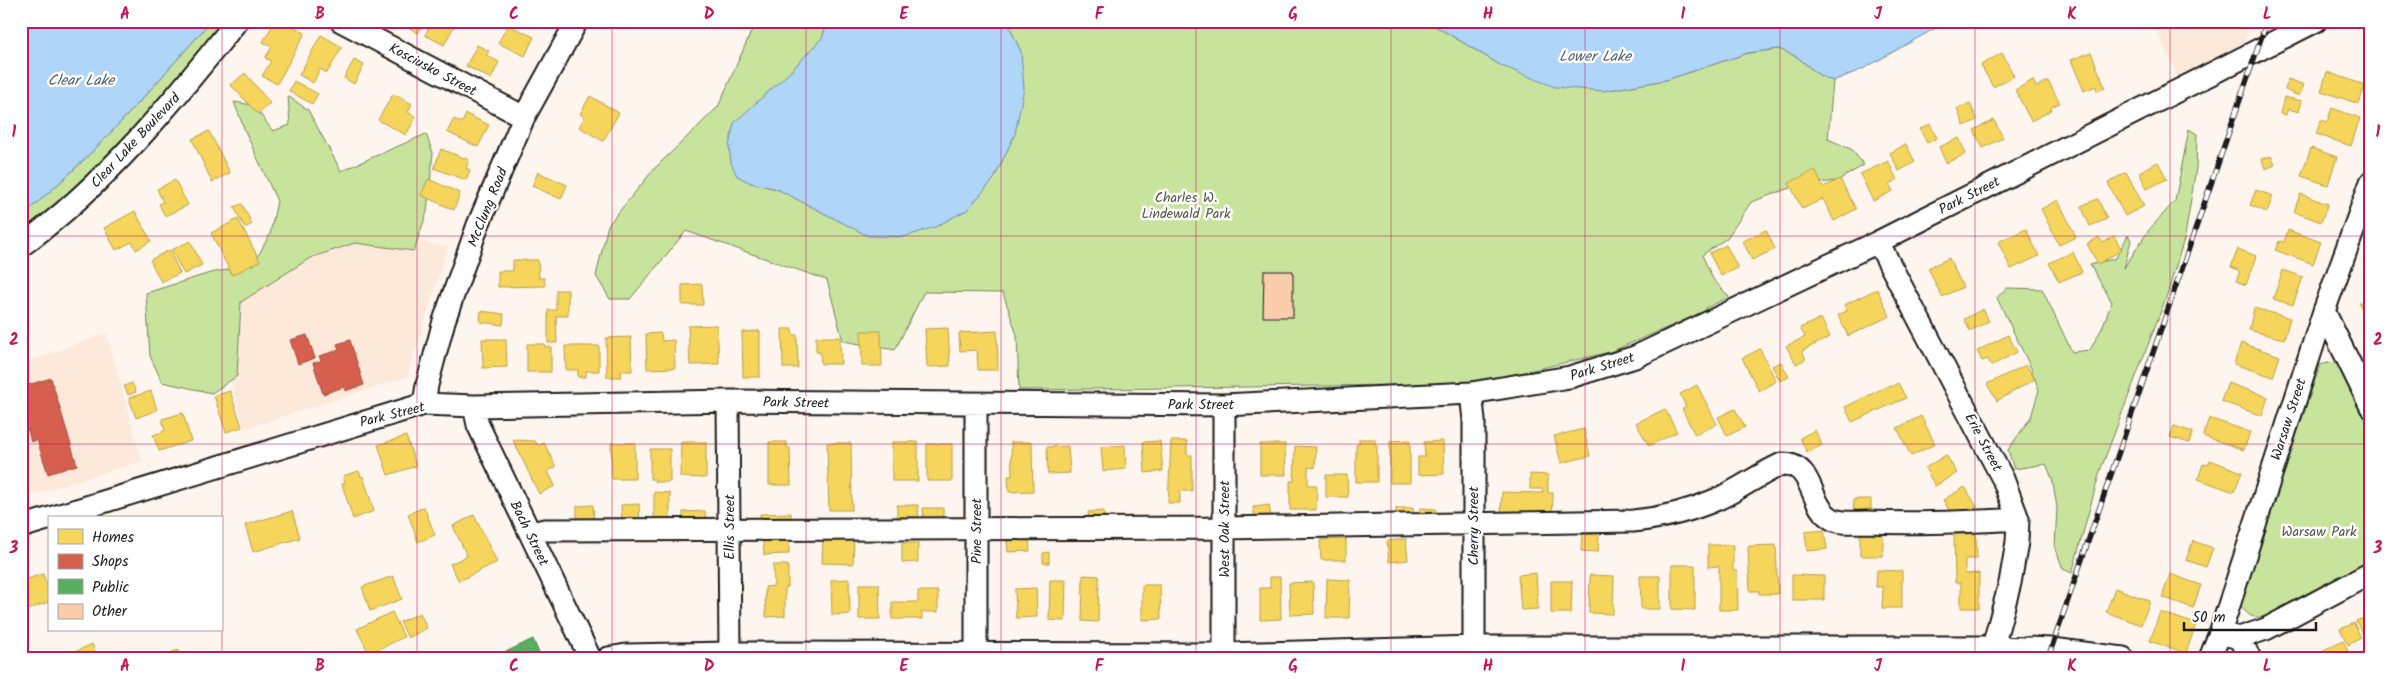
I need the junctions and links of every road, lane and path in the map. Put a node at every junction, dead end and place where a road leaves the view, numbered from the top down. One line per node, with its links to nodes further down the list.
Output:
1 (237, 21): 8 (street, Clear Lake Boulevard)
2 (341, 21): 5 (street, Kosciusko Street)
3 (577, 21): 5 (street, McClung Road)
4 (2316, 21): 7 (street, Park Street)
5 (524, 117): 12 (street, McClung Road)
6 (2371, 182): 9 (street, Warsaw Street)
7 (1878, 242): 10 (street, Park Street); 19 (street, Erie Street)
8 (21, 246)
9 (2324, 311): 16 (street); 27 (street, Warsaw Street)
10 (1471, 393): 14 (street, Park Street); 20 (street, Cherry Street)
11 (728, 401): 13 (street, Park Street); 15 (street, Park Street); 24 (street, Ellis Street)
12 (424, 404): 15 (street, Park Street); 17 (street, Park Street)
13 (976, 404): 14 (street, Park Street); 22 (street, Pine Street)
14 (1224, 405): 23 (street, West Oak Street)
15 (474, 406): 25 (street, Bach Street)
16 (2371, 407)
17 (57, 516)
18 (48, 519): 21 (street, Park Street)
19 (2018, 519): 20 (street); 28 (street, Erie Street)
20 (1472, 523): 23 (street); 30 (street, Cherry Street)
21 (21, 527)
22 (976, 527): 23 (street); 24 (street); 31 (street, Pine Street)
23 (1224, 528): 32 (street, West Oak Street)
24 (729, 530): 25 (street); 29 (street, Ellis Street)
25 (530, 532): 33 (street, Bach Street)
26 (2371, 573): 27 (street)
27 (2230, 636): 36 (street, Warsaw Street); 37 (street)
28 (1991, 652): 30 (street); 35 (street)
29 (730, 653): 31 (street); 34 (street)
30 (1474, 653): 32 (street)
31 (976, 656): 32 (street)
32 (1224, 656)
33 (590, 658)
34 (608, 658)
35 (2123, 658)
36 (2210, 658)
37 (2250, 658)

